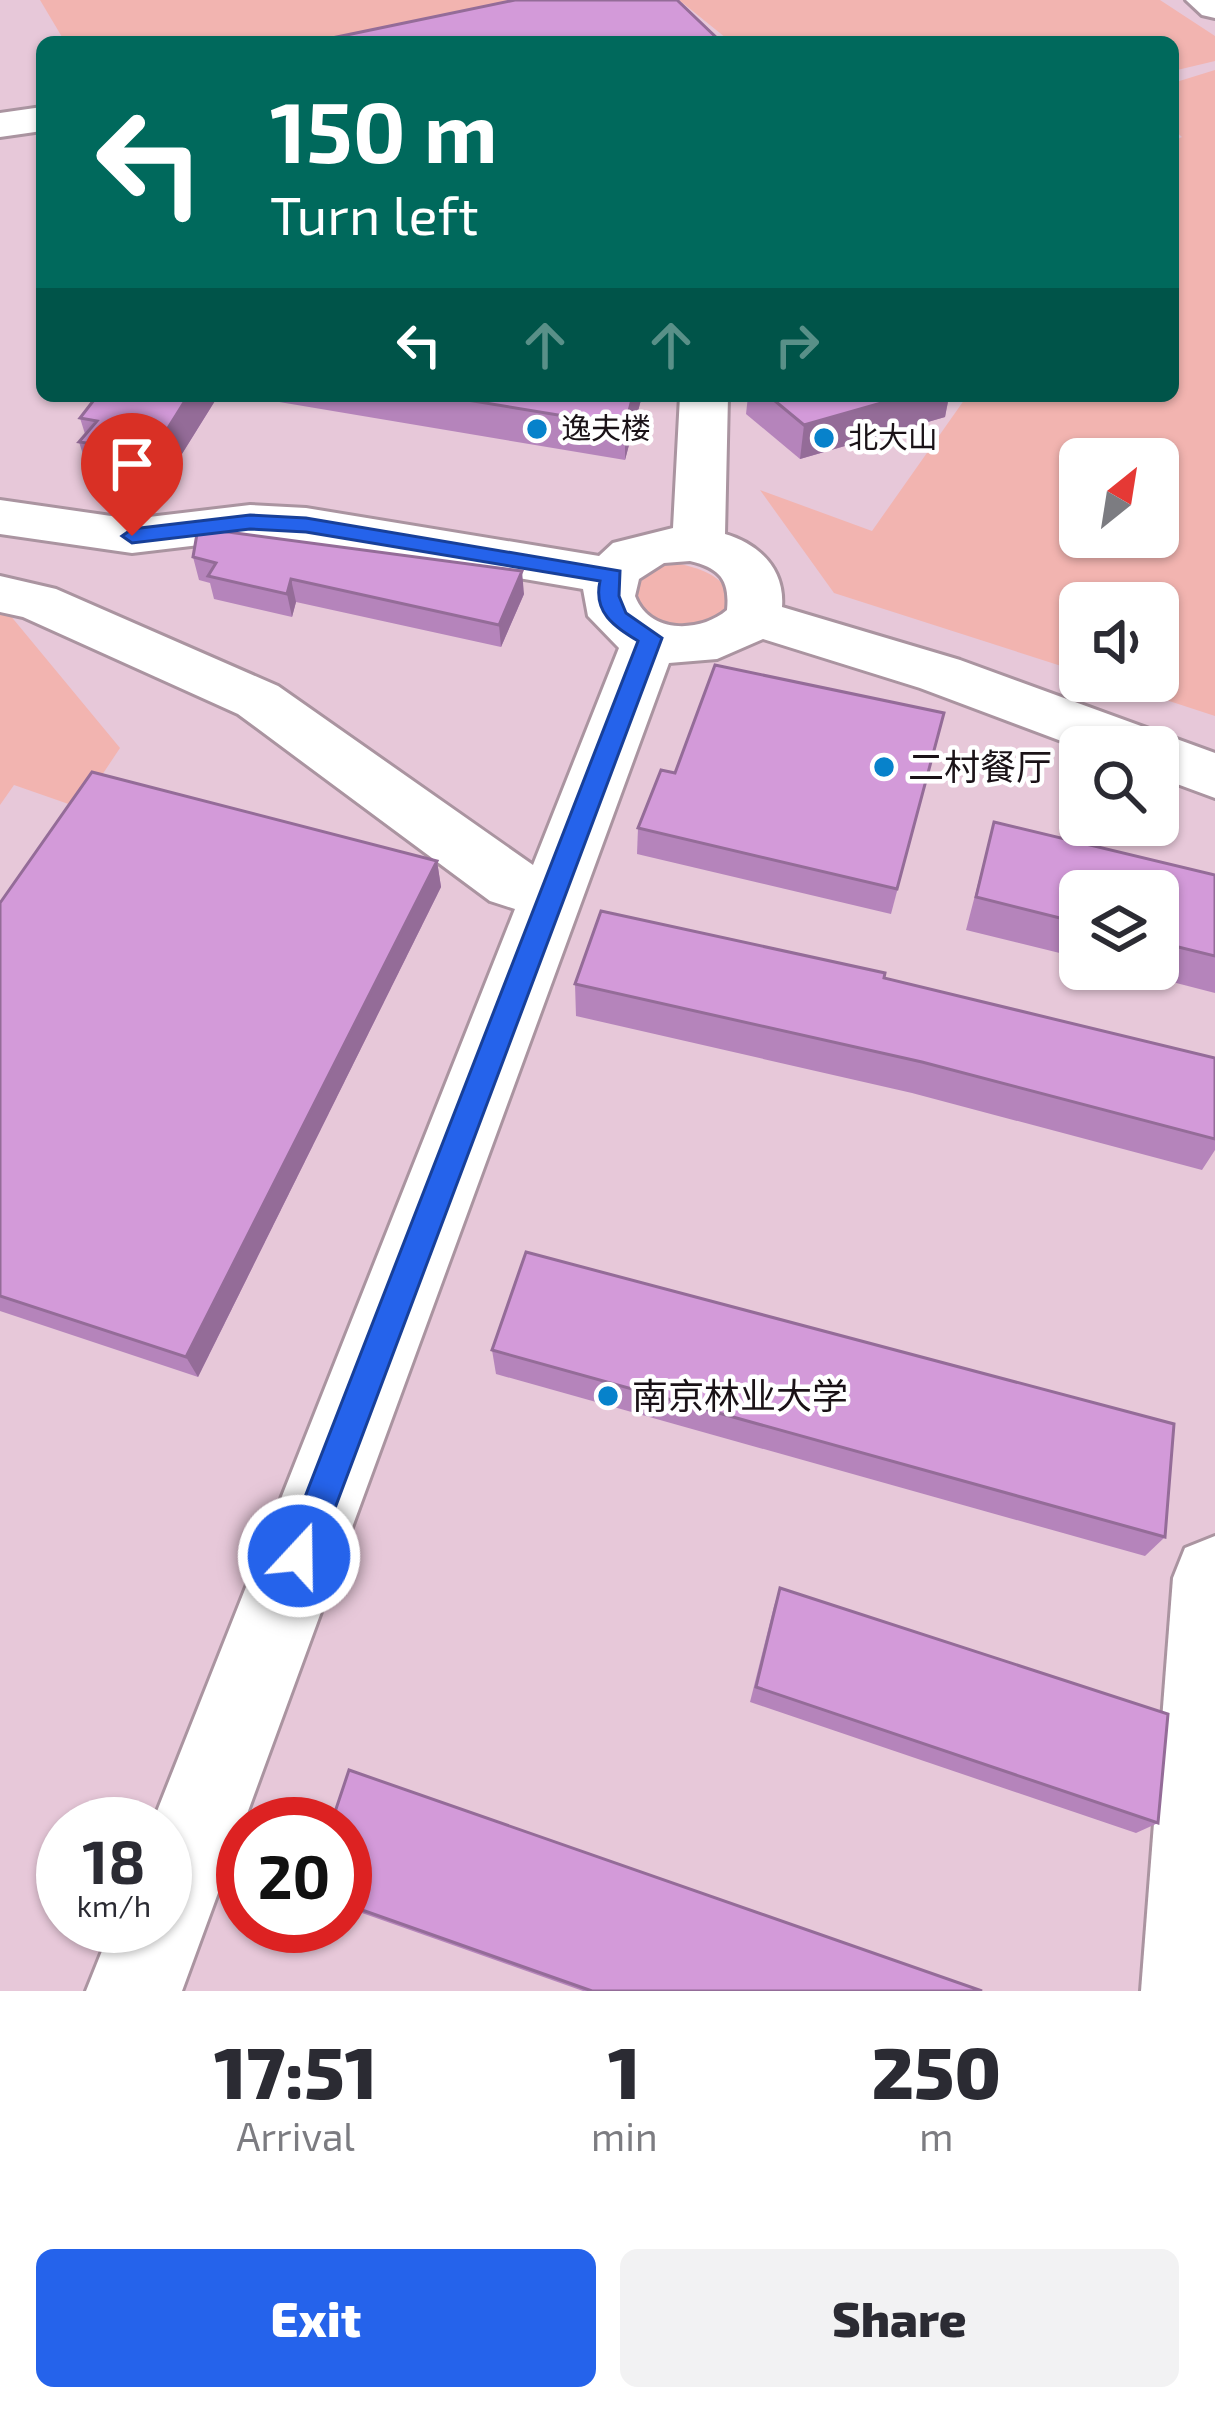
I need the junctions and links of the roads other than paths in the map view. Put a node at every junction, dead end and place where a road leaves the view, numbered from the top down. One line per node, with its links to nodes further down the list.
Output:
1 (1204, 0): 2 (lane)
2 (1215, 7)
3 (36, 120): 4 (lane)
4 (0, 124)
5 (704, 402): 7 (lane)
6 (0, 517): 8 (lane)
7 (698, 544): 8 (lane); 10 (lane)
8 (613, 576): 11 (lane)
9 (0, 594): 15 (lane)
10 (754, 617): 11 (lane); 12 (lane)
11 (650, 638): 15 (lane)
12 (1081, 726)
13 (1179, 762): 14 (lane)
14 (1215, 776)
15 (551, 894): 17 (lane)
16 (1215, 1578): 20 (lane)
17 (192, 1839)
18 (149, 1953): 19 (lane)
19 (134, 1991)
20 (1190, 1991)

